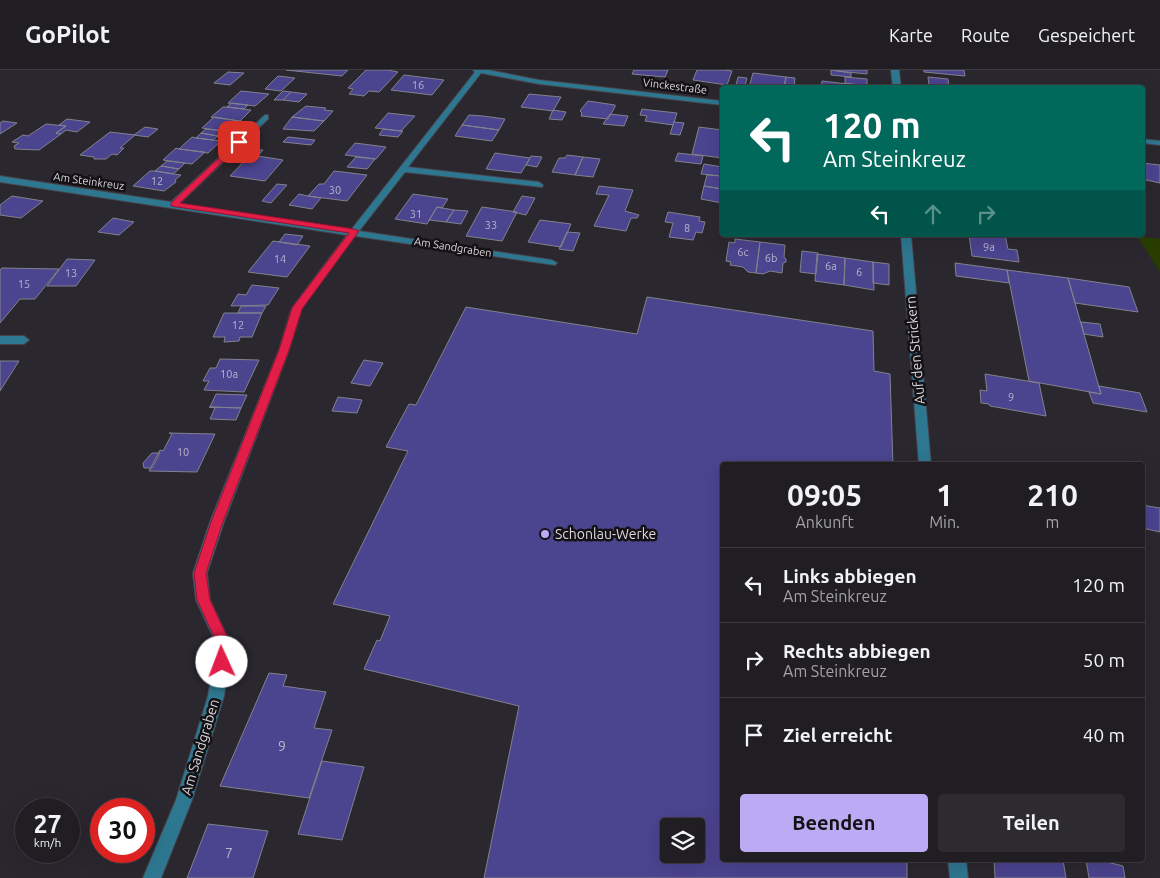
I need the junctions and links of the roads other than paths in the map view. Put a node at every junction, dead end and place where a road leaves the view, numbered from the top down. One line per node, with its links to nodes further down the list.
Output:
1 (478, 70): 4 (street, Vinckestraße); 8 (street, Am Sandgraben)
2 (895, 70): 3 (street)
3 (897, 85)
4 (720, 103)
5 (265, 117): 11 (street)
6 (1145, 141): 7 (street)
7 (1160, 143)
8 (402, 169): 10 (street); 12 (street, Am Sandgraben)
9 (0, 179): 11 (street, Am Steinkreuz)
10 (539, 185)
11 (174, 204): 12 (street, Am Steinkreuz)
12 (354, 231): 14 (street, Am Sandgraben); 19 (street, Am Sandgraben)
13 (906, 237): 17 (street, Auf den Strickern)
14 (552, 263)
15 (0, 340): 16 (street)
16 (24, 340)
17 (925, 462)
18 (957, 862): 20 (street)
19 (152, 878)
20 (959, 878)

